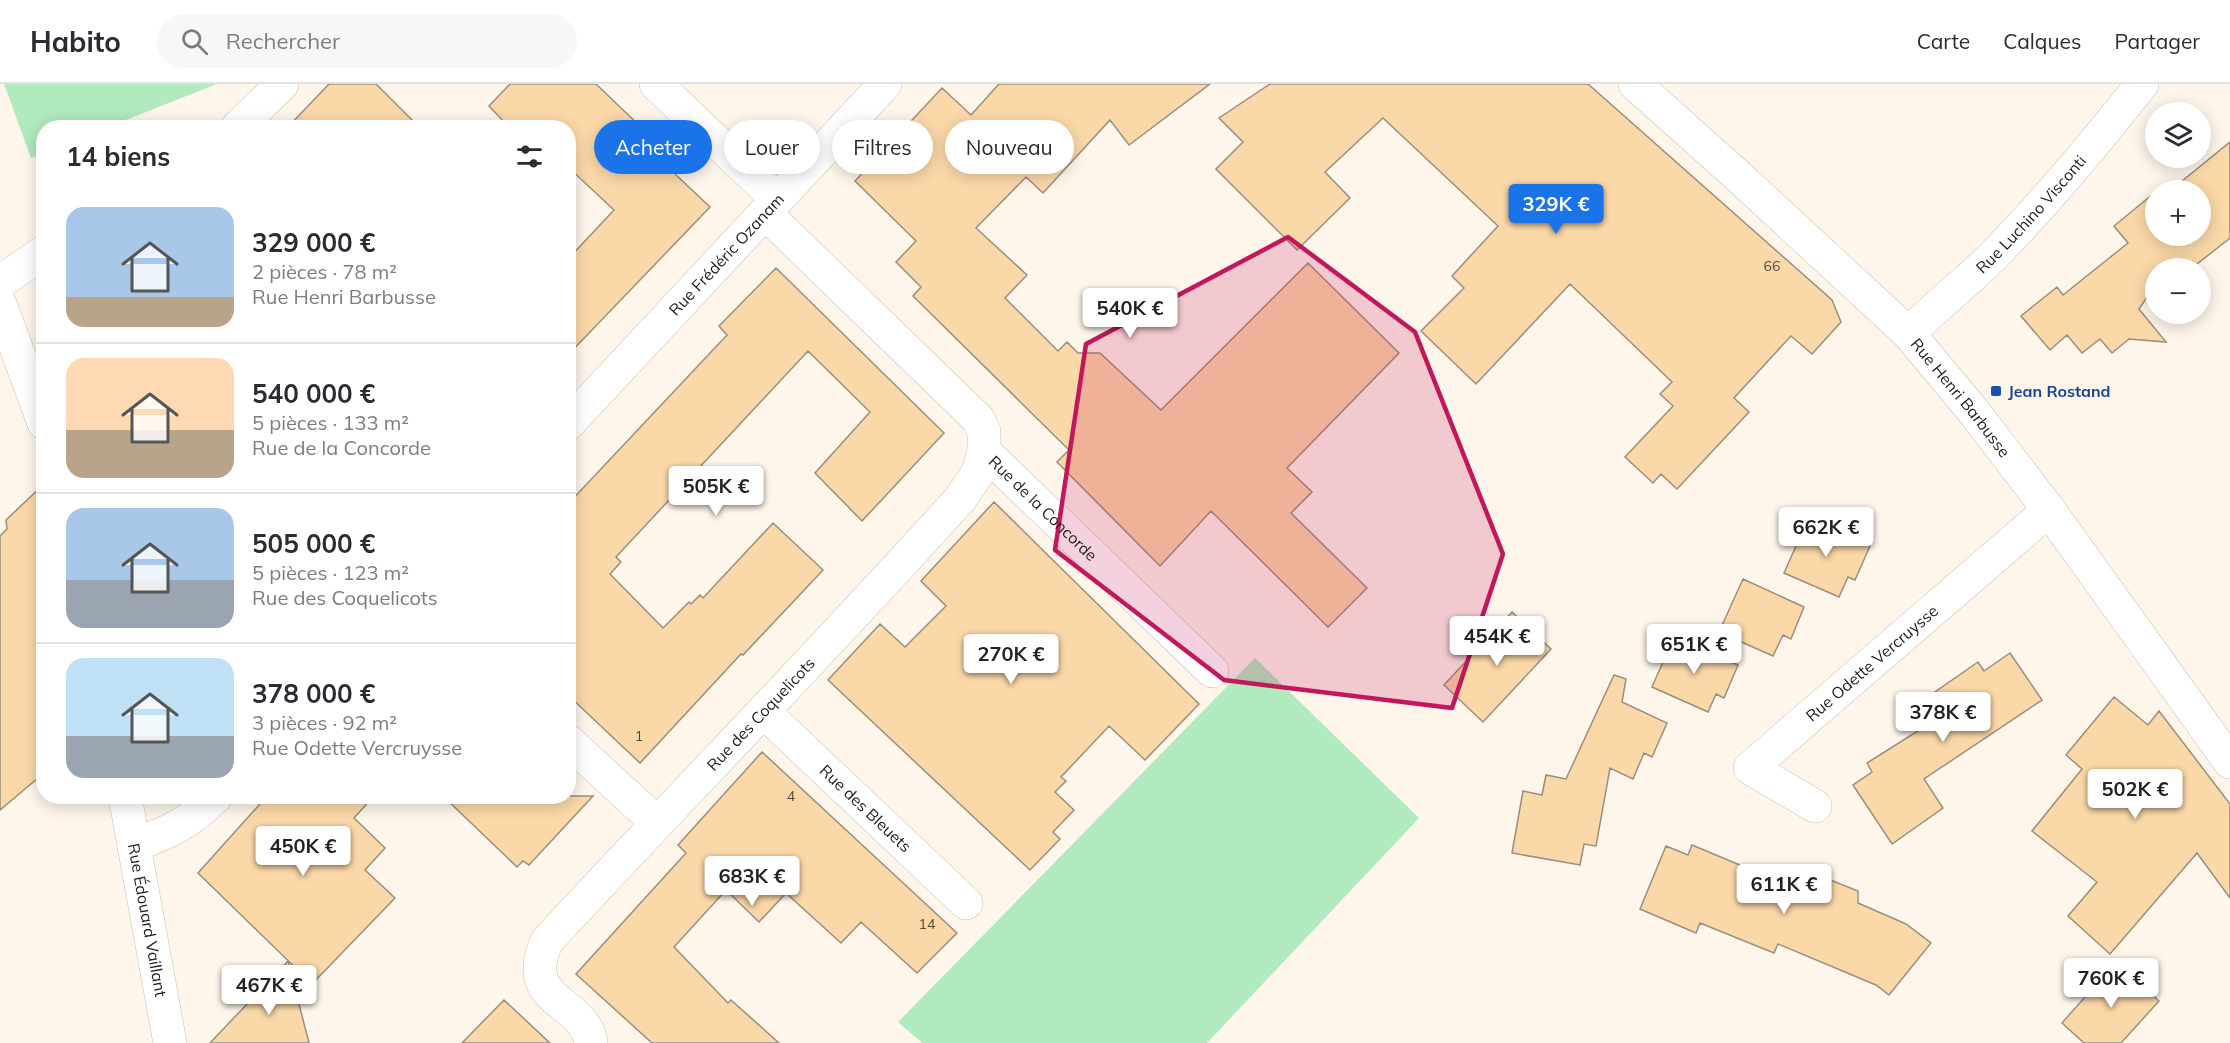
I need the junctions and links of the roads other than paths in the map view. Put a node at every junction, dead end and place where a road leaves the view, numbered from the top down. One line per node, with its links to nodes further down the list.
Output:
1 (282, 84): 6 (street)
2 (656, 84): 7 (street, Rue de la Concorde)
3 (885, 84): 7 (street, Rue Frédéric Ozanam)
4 (1635, 84): 11 (street, Rue Henri Barbusse)
5 (2142, 84): 11 (street, Rue Luchino Visconti)
6 (245, 120)
7 (771, 206): 13 (street, Rue Frédéric Ozanam); 14 (street, Rue de la Concorde)
8 (36, 257): 9 (street)
9 (0, 282)
10 (0, 304): 12 (street)
11 (1909, 334): 15 (street, Rue Henri Barbusse)
12 (36, 401)
13 (576, 415)
14 (984, 451): 16 (street, Rue de la Concorde); 17 (street, Rue des Coquelicots)
15 (2049, 510): 19 (street, Rue Henri Barbusse); 22 (street, Rue Odette Vercruysse)
16 (1212, 671)
17 (764, 712): 23 (street, Rue des Coquelicots); 25 (street, Rue des Bleuets)
18 (576, 748): 23 (street)
19 (2230, 762)
20 (126, 804): 24 (street, Rue Édouard Vaillant)
21 (207, 804): 24 (street)
22 (1815, 806)
23 (656, 822): 27 (street, Rue des Coquelicots)
24 (134, 845): 26 (street, Rue Édouard Vaillant)
25 (966, 903)
26 (170, 1043)
27 (591, 1043)

